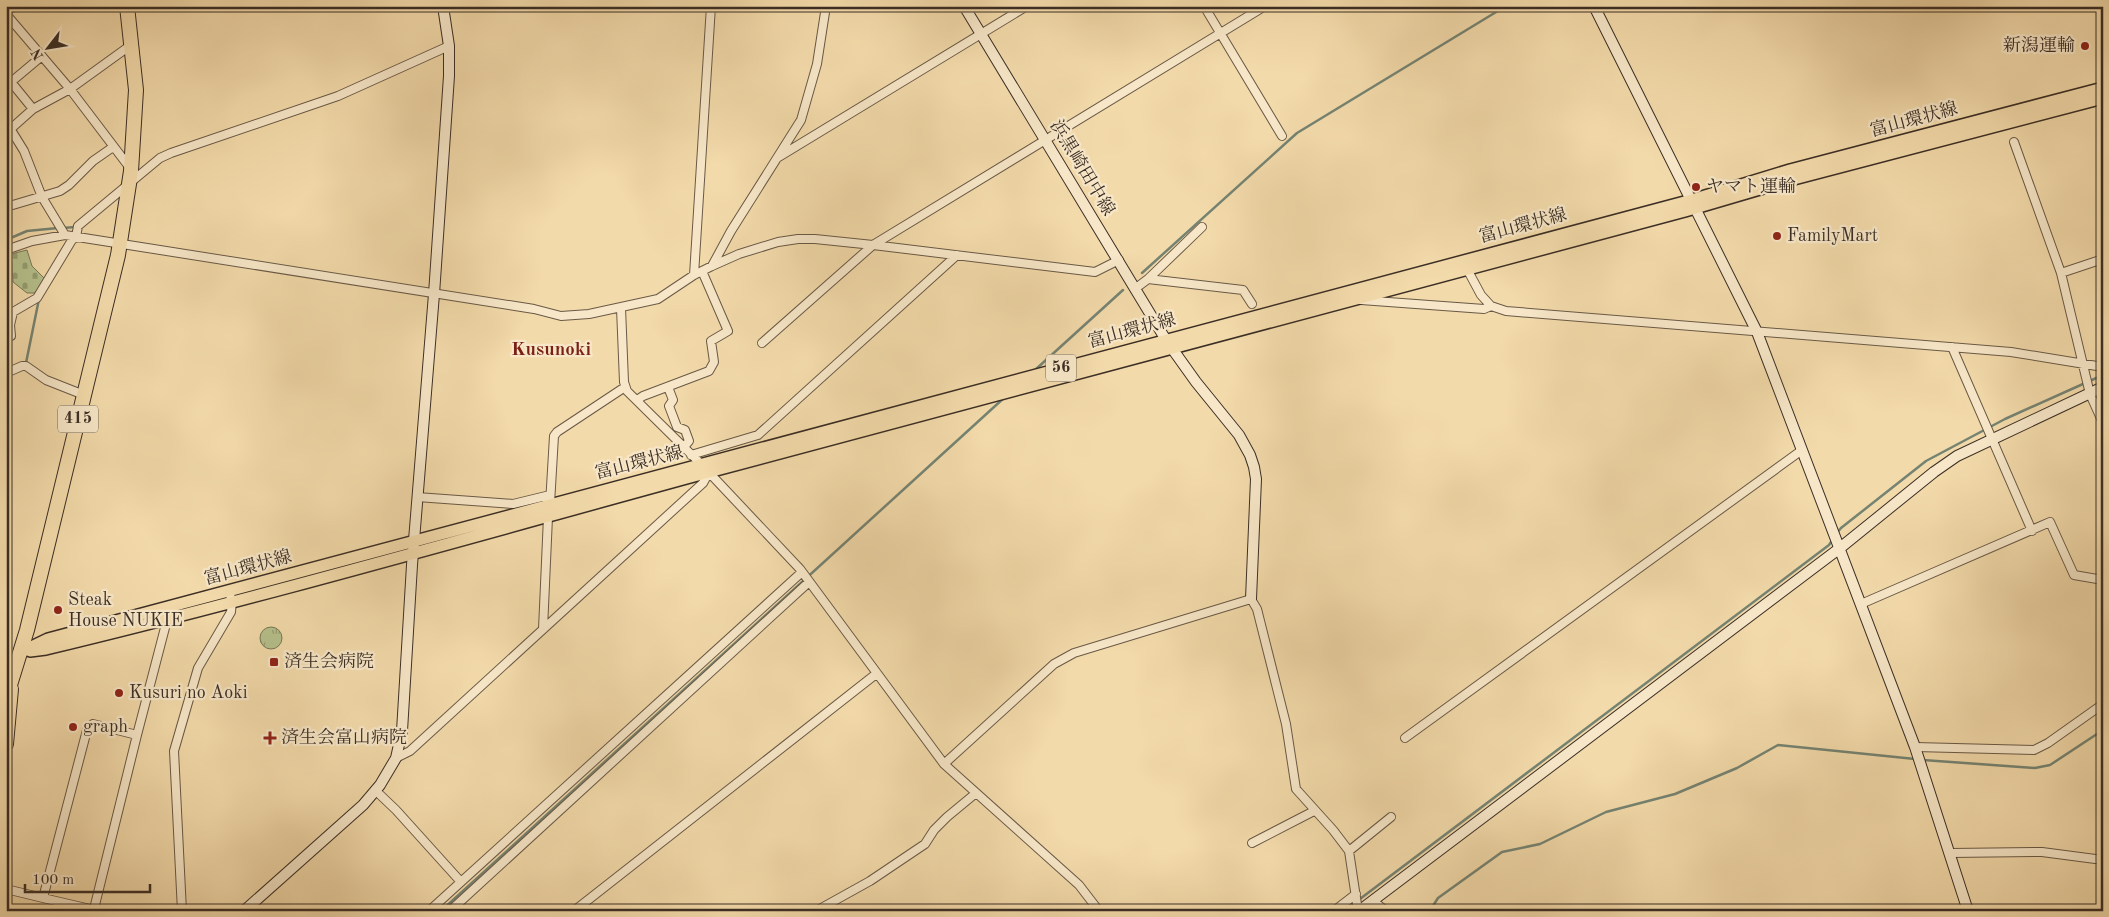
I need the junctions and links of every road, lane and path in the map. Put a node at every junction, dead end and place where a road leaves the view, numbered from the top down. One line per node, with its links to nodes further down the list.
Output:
1 (18, 6): 11 (street)
2 (127, 6): 14 (highway, 415)
3 (443, 6): 15 (street)
4 (711, 6): 44 (street)
5 (826, 6): 26 (street)
6 (964, 6): 12 (street, 浜黒崎田中線)
7 (1027, 6): 12 (street)
8 (1204, 6): 13 (street)
9 (1265, 6): 13 (street)
10 (1594, 6): 29 (street)
11 (6, 12): 16 (street)
12 (982, 34): 23 (street, 浜黒崎田中線); 26 (street)
13 (1221, 34): 22 (street); 23 (street)
14 (132, 45): 18 (street); 27 (highway, 415)
15 (449, 46): 27 (street); 47 (street)
16 (42, 56): 18 (street); 20 (street)
17 (2103, 88): 29 (main road, 富山環状線 / 56)
18 (70, 90): 20 (street); 25 (street)
19 (2103, 98): 29 (main road, 富山環状線 / 56)
20 (33, 109): 21 (street)
21 (9, 131): 28 (street)
22 (1282, 136)
23 (1046, 140): 35 (street); 39 (street, 浜黒崎田中線)
24 (2014, 142): 43 (street)
25 (113, 147): 27 (street); 28 (street)
26 (778, 158): 40 (street)
27 (130, 177): 33 (street); 34 (highway, 415)
28 (42, 197): 30 (street); 32 (street)
29 (1694, 204): 41 (main road, 富山環状線 / 56); 52 (street); 55 (main road, 富山環状線 / 56)
30 (6, 207)
31 (1202, 227): 45 (street)
32 (65, 235): 33 (street); 36 (street)
33 (76, 237): 34 (street); 53 (street)
34 (120, 243): 47 (street); 64 (highway, 415)
35 (873, 246): 37 (street); 40 (street); 54 (street)
36 (6, 250)
37 (957, 255): 39 (street); 70 (street)
38 (2103, 259): 43 (street)
39 (1119, 260): 46 (street, 浜黒崎田中線)
40 (712, 266): 42 (street)
41 (1468, 269): 48 (main road, 富山環状線 / 56); 50 (street)
42 (702, 271): 44 (street); 61 (street)
43 (2061, 273): 57 (street)
44 (694, 275): 51 (street)
45 (1148, 279): 46 (street); 49 (street)
46 (1136, 288): 55 (street, 浜黒崎田中線)
47 (434, 294): 51 (street); 72 (street)
48 (1354, 300): 50 (street); 55 (main road, 富山環状線 / 56)
49 (1252, 304)
50 (1491, 306): 52 (street)
51 (621, 308): 60 (street)
52 (1757, 332): 56 (street); 69 (street)
53 (6, 338)
54 (762, 343)
55 (1169, 344): 71 (main road, 富山環状線 / 56); 83 (street, 浜黒崎田中線)
56 (1952, 347): 57 (street); 67 (street)
57 (2083, 364): 58 (street); 63 (street)
58 (2103, 367)
59 (6, 373): 64 (street)
60 (625, 387): 65 (street); 73 (street)
61 (668, 387): 65 (street); 68 (street)
62 (2103, 388): 63 (street)
63 (2090, 394): 66 (street); 67 (street)
64 (84, 395): 87 (highway, 415)
65 (637, 400): 68 (street)
66 (2103, 423)
67 (1992, 440): 75 (street); 77 (street)
68 (684, 447): 70 (street)
69 (1802, 450): 77 (street); 94 (street)
70 (691, 454): 71 (street)
71 (705, 469): 73 (main road, 富山環状線 / 56); 74 (main road, 富山環状線 / 56); 79 (street); 86 (street)
72 (418, 497): 73 (street); 76 (street)
73 (550, 500): 76 (main road, 富山環状線 / 56)
74 (548, 517): 78 (main road, 富山環状線 / 56); 86 (street)
75 (2032, 531): 80 (street); 84 (street)
76 (415, 541): 78 (street); 82 (main road, 富山環状線 / 56)
77 (1840, 548): 84 (street); 113 (street)
78 (413, 554): 82 (main road, 富山環状線 / 56); 97 (street)
79 (802, 572): 81 (street); 100 (street)
80 (2103, 580)
81 (809, 582): 89 (street); 102 (street)
82 (230, 596): 85 (main road, 富山環状線 / 56); 87 (main road, 富山環状線 / 56); 115 (street)
83 (1250, 599): 98 (street); 103 (street)
84 (1861, 604): 96 (street)
85 (166, 620): 87 (main road, 富山環状線 / 56); 93 (street)
86 (543, 629): 97 (street)
87 (21, 652): 88 (highway); 90 (highway, 415)
88 (6, 656)
89 (876, 674): 98 (street); 119 (street)
90 (11, 683): 91 (highway, 415); 95 (highway, 415)
91 (6, 698)
92 (2103, 704): 96 (street)
93 (138, 734): 112 (street); 114 (street)
94 (1405, 738)
95 (6, 744)
96 (1915, 747): 107 (street)
97 (396, 758): 99 (street)
98 (944, 764): 101 (street)
99 (375, 790): 109 (street); 116 (street)
100 (562, 790): 102 (street); 109 (street)
101 (976, 793): 120 (street); 121 (street)
102 (571, 800): 118 (street)
103 (1314, 811): 105 (street); 106 (street)
104 (1391, 817): 106 (street)
105 (1252, 843)
106 (1349, 851): 111 (street)
107 (1950, 853): 108 (street); 125 (street)
108 (2103, 860)
109 (461, 882): 117 (street)
110 (6, 889): 112 (street)
111 (1356, 894): 122 (street); 123 (street)
112 (43, 898): 114 (street)
113 (1373, 901): 123 (street); 124 (street)
114 (97, 910)
115 (182, 911)
116 (244, 911)
117 (429, 911)
118 (450, 911)
119 (574, 911)
120 (816, 911)
121 (1099, 911)
122 (1334, 911)
123 (1359, 911)
124 (1386, 911)
125 (1968, 911)

